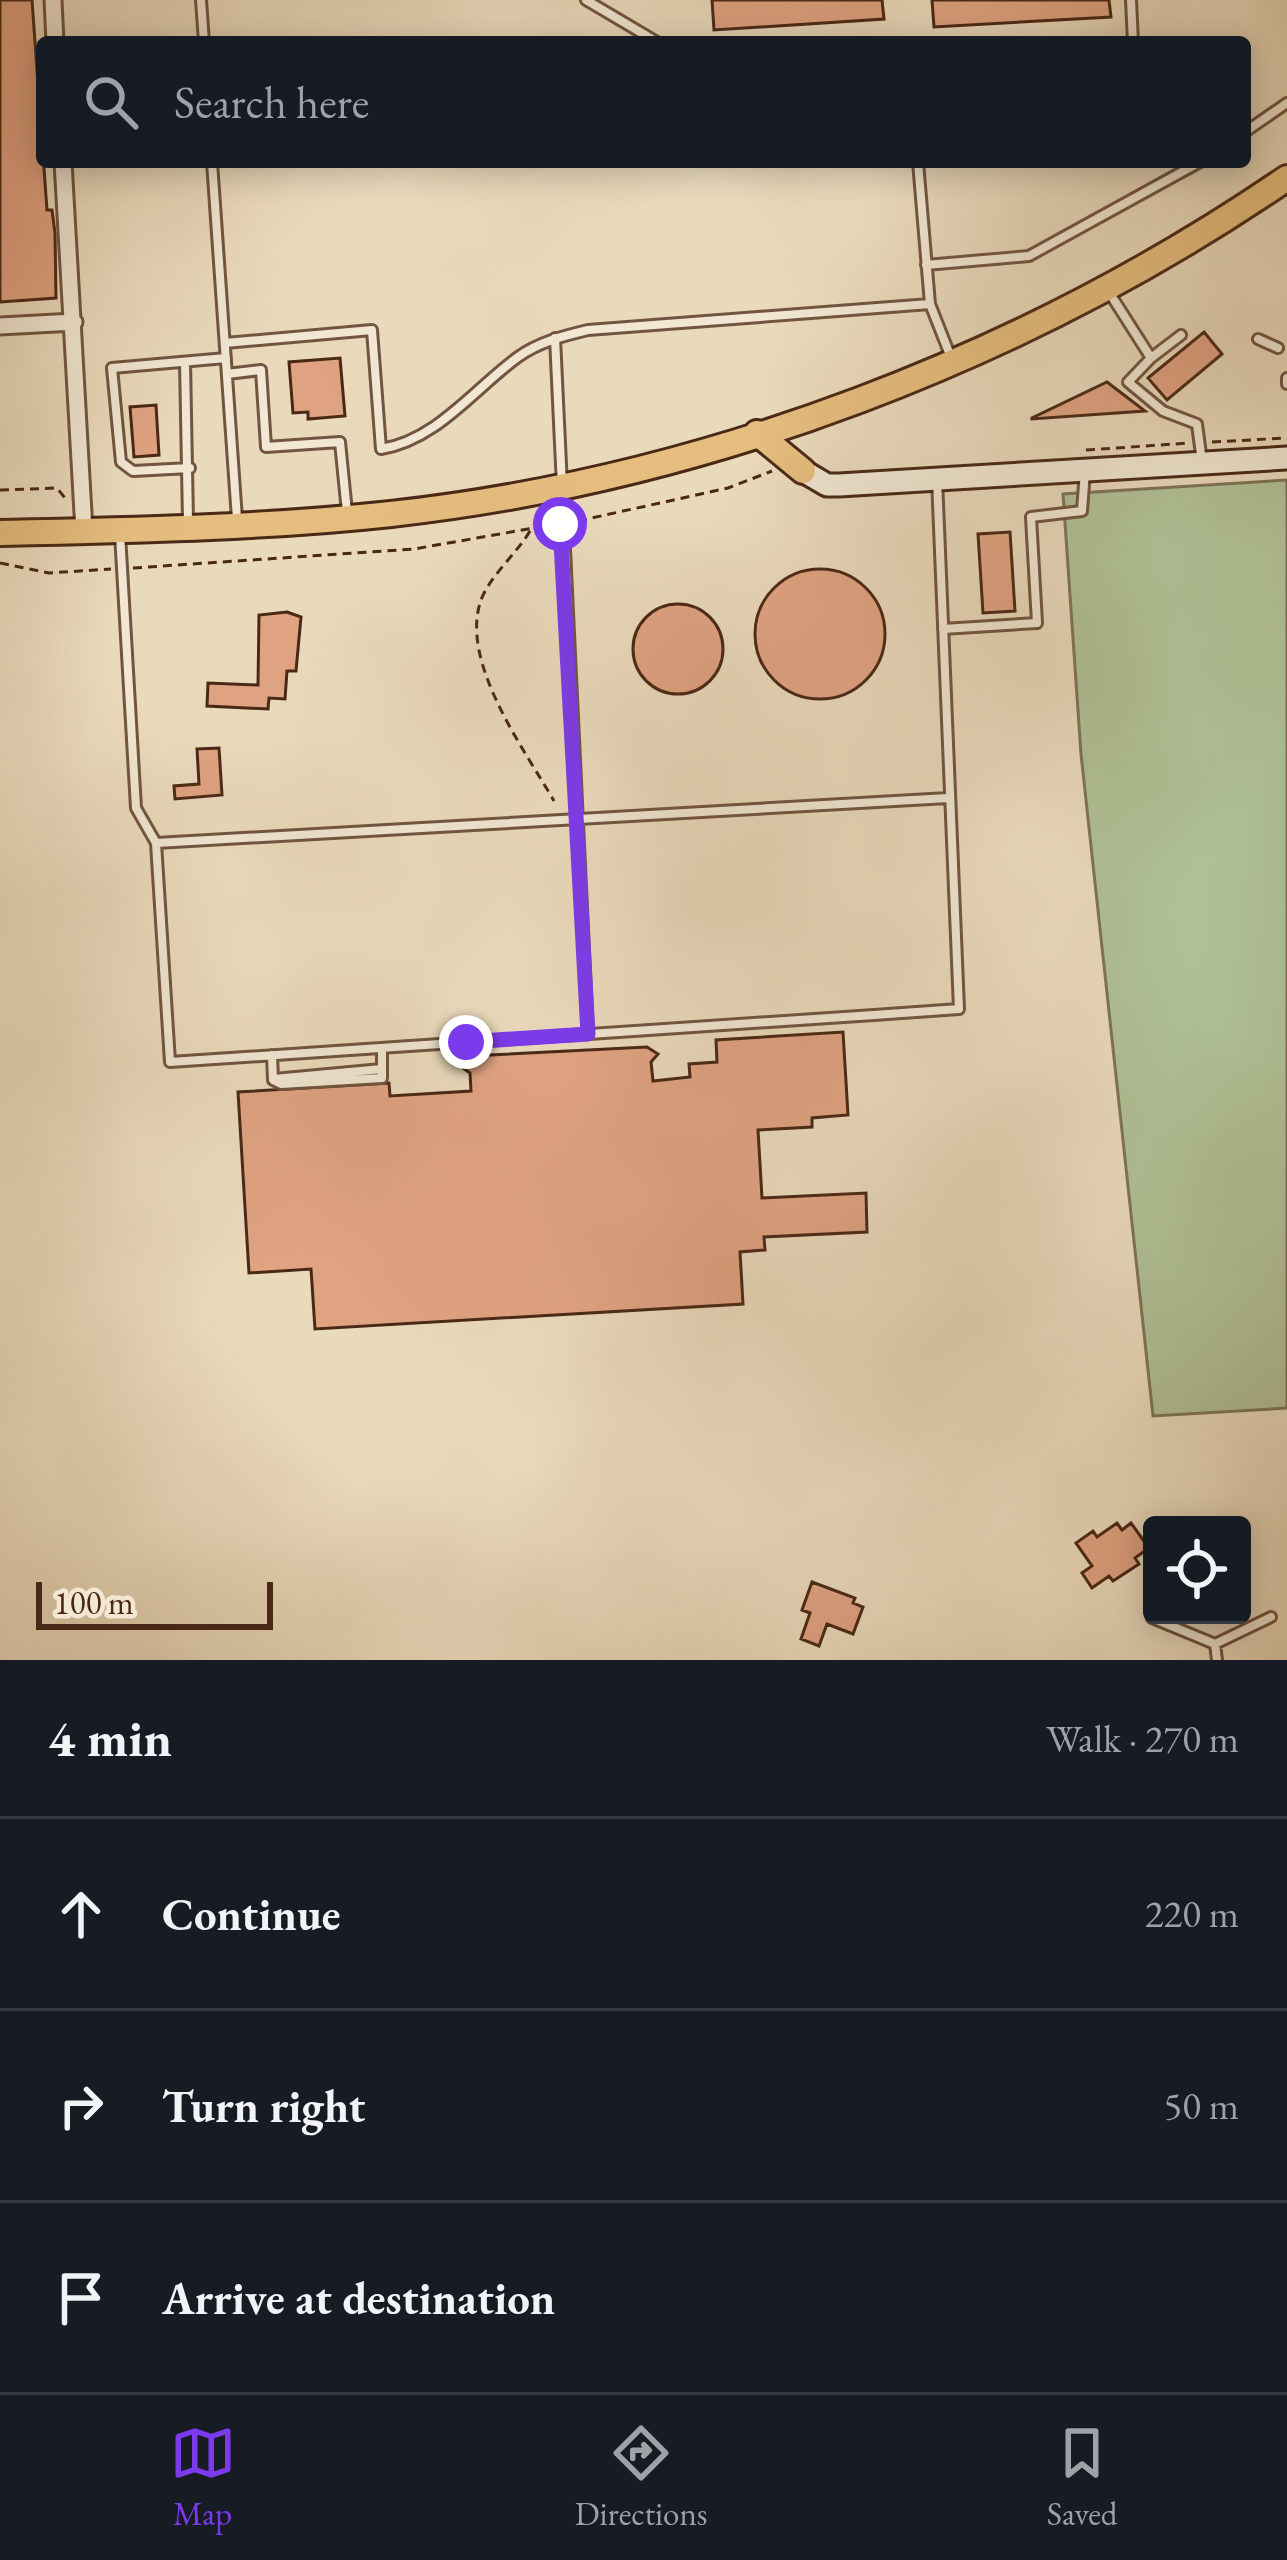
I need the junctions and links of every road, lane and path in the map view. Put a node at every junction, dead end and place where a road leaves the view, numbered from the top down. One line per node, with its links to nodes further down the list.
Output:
1 (53, 0): 5 (street)
2 (201, 0): 6 (lane)
3 (586, 0): 7 (lane)
4 (1131, 0): 8 (lane)
5 (56, 36)
6 (204, 36)
7 (647, 36)
8 (1133, 36)
9 (1287, 103): 10 (lane)
10 (1251, 128)
11 (63, 168): 19 (street)
12 (212, 168): 24 (lane)
13 (918, 168): 16 (lane)
14 (1190, 168): 16 (lane)
15 (1287, 178): 17 (main road)
16 (926, 265): 18 (lane)
17 (1107, 288): 27 (lane); 28 (main road)
18 (930, 304): 22 (lane); 28 (lane)
19 (74, 322): 20 (street); 45 (street)
20 (0, 326)
21 (1181, 335): 27 (lane)
22 (555, 338): 24 (lane); 42 (lane)
23 (1258, 339): 25 (lane)
24 (225, 343): 26 (lane)
25 (1278, 348)
26 (226, 358): 29 (lane); 30 (lane)
27 (1151, 358): 35 (lane)
28 (952, 361): 31 (main road)
29 (184, 362): 37 (lane); 37 (lane)
30 (227, 374): 44 (lane); 47 (lane)
31 (810, 415): 32 (main road); 38 (main road)
32 (757, 433): 38 (main road); 42 (main road)
33 (1287, 438): 35 (path)
34 (1066, 452): 35 (path)
35 (1203, 452): 36 (main road); 39 (main road)
36 (1287, 458)
37 (190, 468): 49 (lane)
38 (803, 470): 41 (main road)
39 (1085, 470): 41 (main road); 56 (lane)
40 (772, 471): 46 (path)
41 (937, 478): 56 (lane)
42 (558, 486): 44 (main road); 59 (lane)
43 (0, 490): 45 (path)
44 (347, 517): 47 (main road)
45 (80, 520): 51 (main road); 52 (main road)
46 (578, 521)
47 (237, 526): 49 (main road)
48 (542, 526): 50 (path)
49 (188, 528): 51 (main road)
50 (532, 528): 54 (path); 58 (path)
51 (120, 530): 60 (lane)
52 (0, 533)
53 (0, 563): 55 (path)
54 (139, 568)
55 (104, 570)
56 (943, 629): 57 (lane)
57 (948, 798): 59 (lane); 61 (lane)
58 (554, 801)
59 (576, 819): 60 (lane); 61 (lane)
60 (157, 843): 63 (lane)
61 (588, 1034): 62 (lane)
62 (382, 1048): 63 (lane); 63 (lane)
63 (272, 1055)
64 (1271, 1617): 66 (lane)
65 (1167, 1624): 66 (lane)
66 (1215, 1644): 67 (lane)
67 (1216, 1660)

